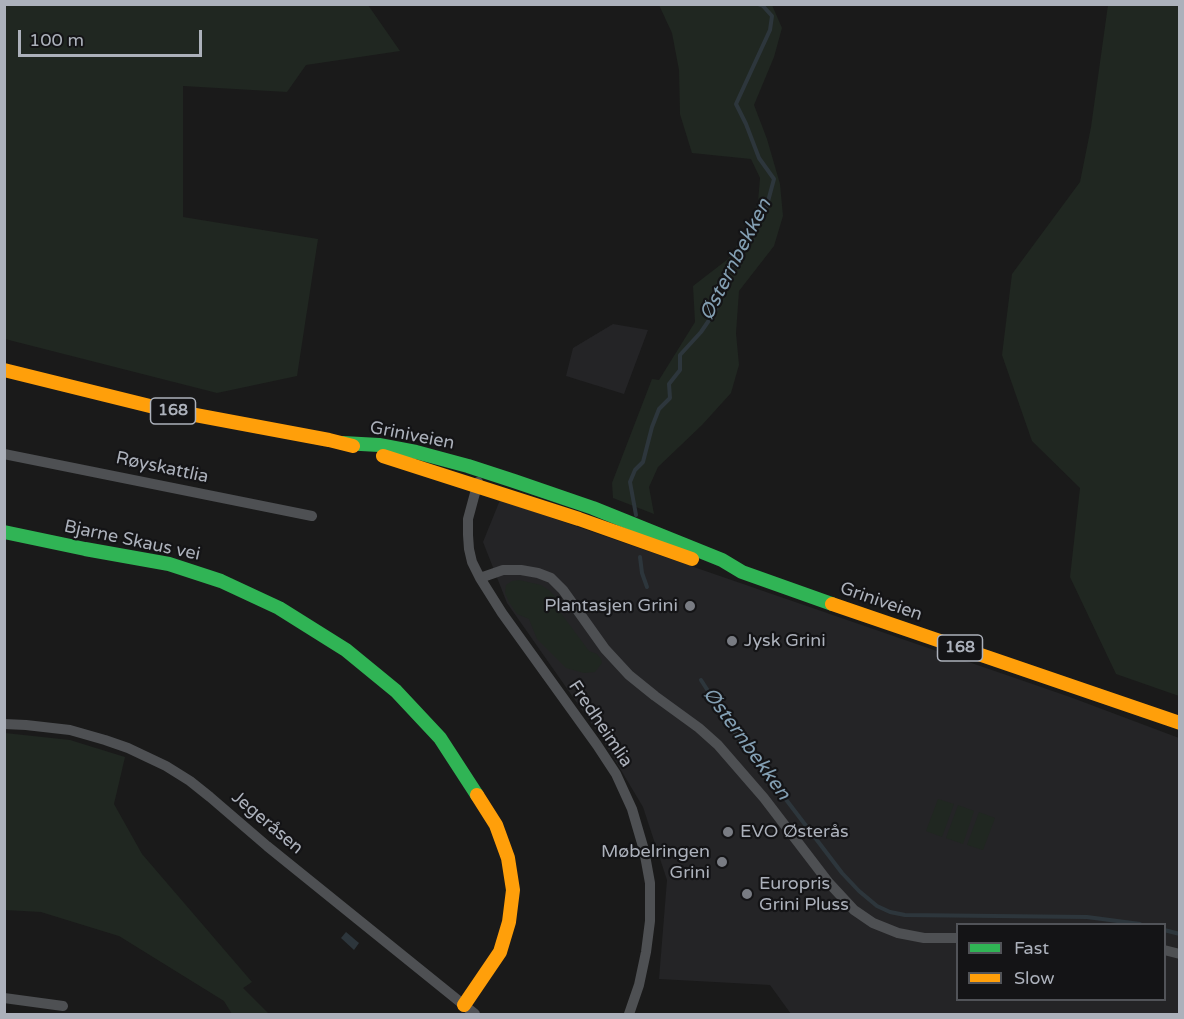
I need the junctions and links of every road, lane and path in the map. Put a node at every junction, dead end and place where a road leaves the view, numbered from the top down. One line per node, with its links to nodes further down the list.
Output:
1 (4, 370): 2 (main road, Griniveien / 168)
2 (343, 443): 4 (main road, Griniveien / 168); 5 (main road, Griniveien / 168)
3 (4, 454): 6 (street, Røyskattlia)
4 (481, 470): 5 (street, Fredheimlia); 8 (main road, Griniveien / 168)
5 (477, 485): 8 (main road, Griniveien / 168); 9 (street, Fredheimlia)
6 (312, 516)
7 (4, 532): 14 (main road, Bjarne Skaus vei)
8 (742, 572): 10 (main road, Griniveien / 168)
9 (480, 578): 12 (street); 17 (street, Fredheimlia)
10 (1179, 723)
11 (4, 724): 14 (street, Jegeråsen)
12 (956, 938)
13 (4, 998): 15 (street)
14 (464, 1005): 16 (street, Jegeråsen)
15 (63, 1006)
16 (475, 1014)
17 (629, 1014)

